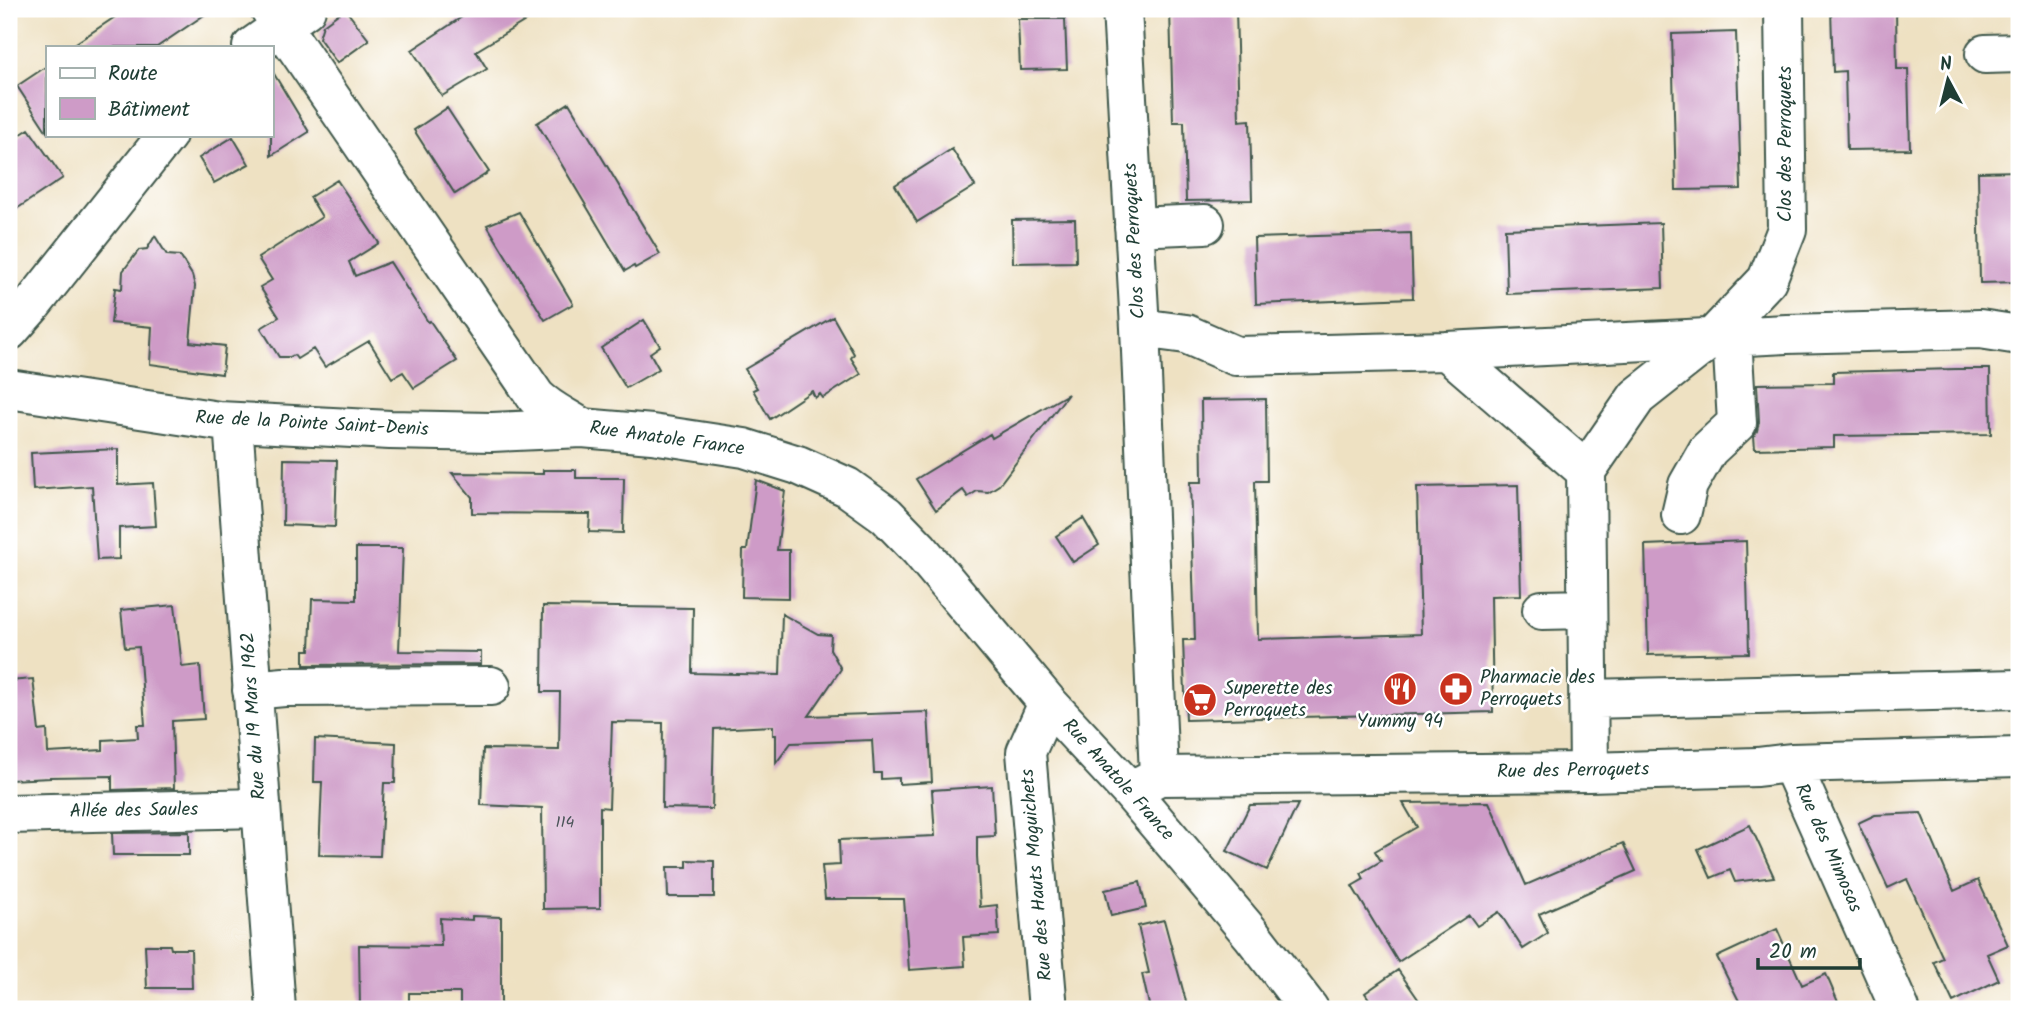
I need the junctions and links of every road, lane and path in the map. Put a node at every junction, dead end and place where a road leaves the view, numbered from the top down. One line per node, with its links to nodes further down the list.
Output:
1 (1122, 9): 6 (street, Clos des Perroquets)
2 (1784, 9): 10 (street, Clos des Perroquets)
3 (277, 23): 12 (street, Rue Anatole France)
4 (166, 136): 8 (street)
5 (1205, 224): 6 (street)
6 (1134, 227): 7 (street, Clos des Perroquets)
7 (1140, 328): 11 (street, Clos des Perroquets); 29 (street)
8 (9, 331)
9 (2019, 335): 10 (street, Clos des Perroquets)
10 (1723, 337): 11 (street, Clos des Perroquets); 17 (street, Clos des Perroquets); 18 (street)
11 (1447, 351): 17 (street)
12 (522, 377): 15 (street, Rue Anatole France); 16 (street)
13 (9, 388): 14 (street, Rue de la Pointe Saint-Denis)
14 (233, 422): 16 (street, Rue de la Pointe Saint-Denis); 23 (street, Rue du 19 Mars 1962)
15 (582, 428): 16 (street, Rue de la Pointe Saint-Denis); 25 (street, Rue Anatole France)
16 (492, 432)
17 (1586, 471): 19 (street)
18 (1681, 515)
19 (1587, 609): 20 (street); 24 (street)
20 (1542, 610)
21 (491, 686): 23 (street)
22 (2019, 689): 24 (street)
23 (252, 690): 30 (street, Rue du 19 Mars 1962)
24 (1588, 699): 28 (street)
25 (1048, 703): 29 (street, Rue Anatole France); 33 (street, Rue des Hauts Moguichets)
26 (2019, 757): 27 (street, Rue des Perroquets)
27 (1791, 763): 28 (street, Rue des Perroquets); 35 (street, Rue des Mimosas)
28 (1589, 772): 29 (street, Rue des Perroquets)
29 (1145, 783): 34 (street, Rue Anatole France)
30 (260, 808): 31 (street, Allée des Saules); 32 (street, Rue du 19 Mars 1962)
31 (9, 814)
32 (276, 1009)
33 (1048, 1009)
34 (1309, 1009)
35 (1900, 1009)

